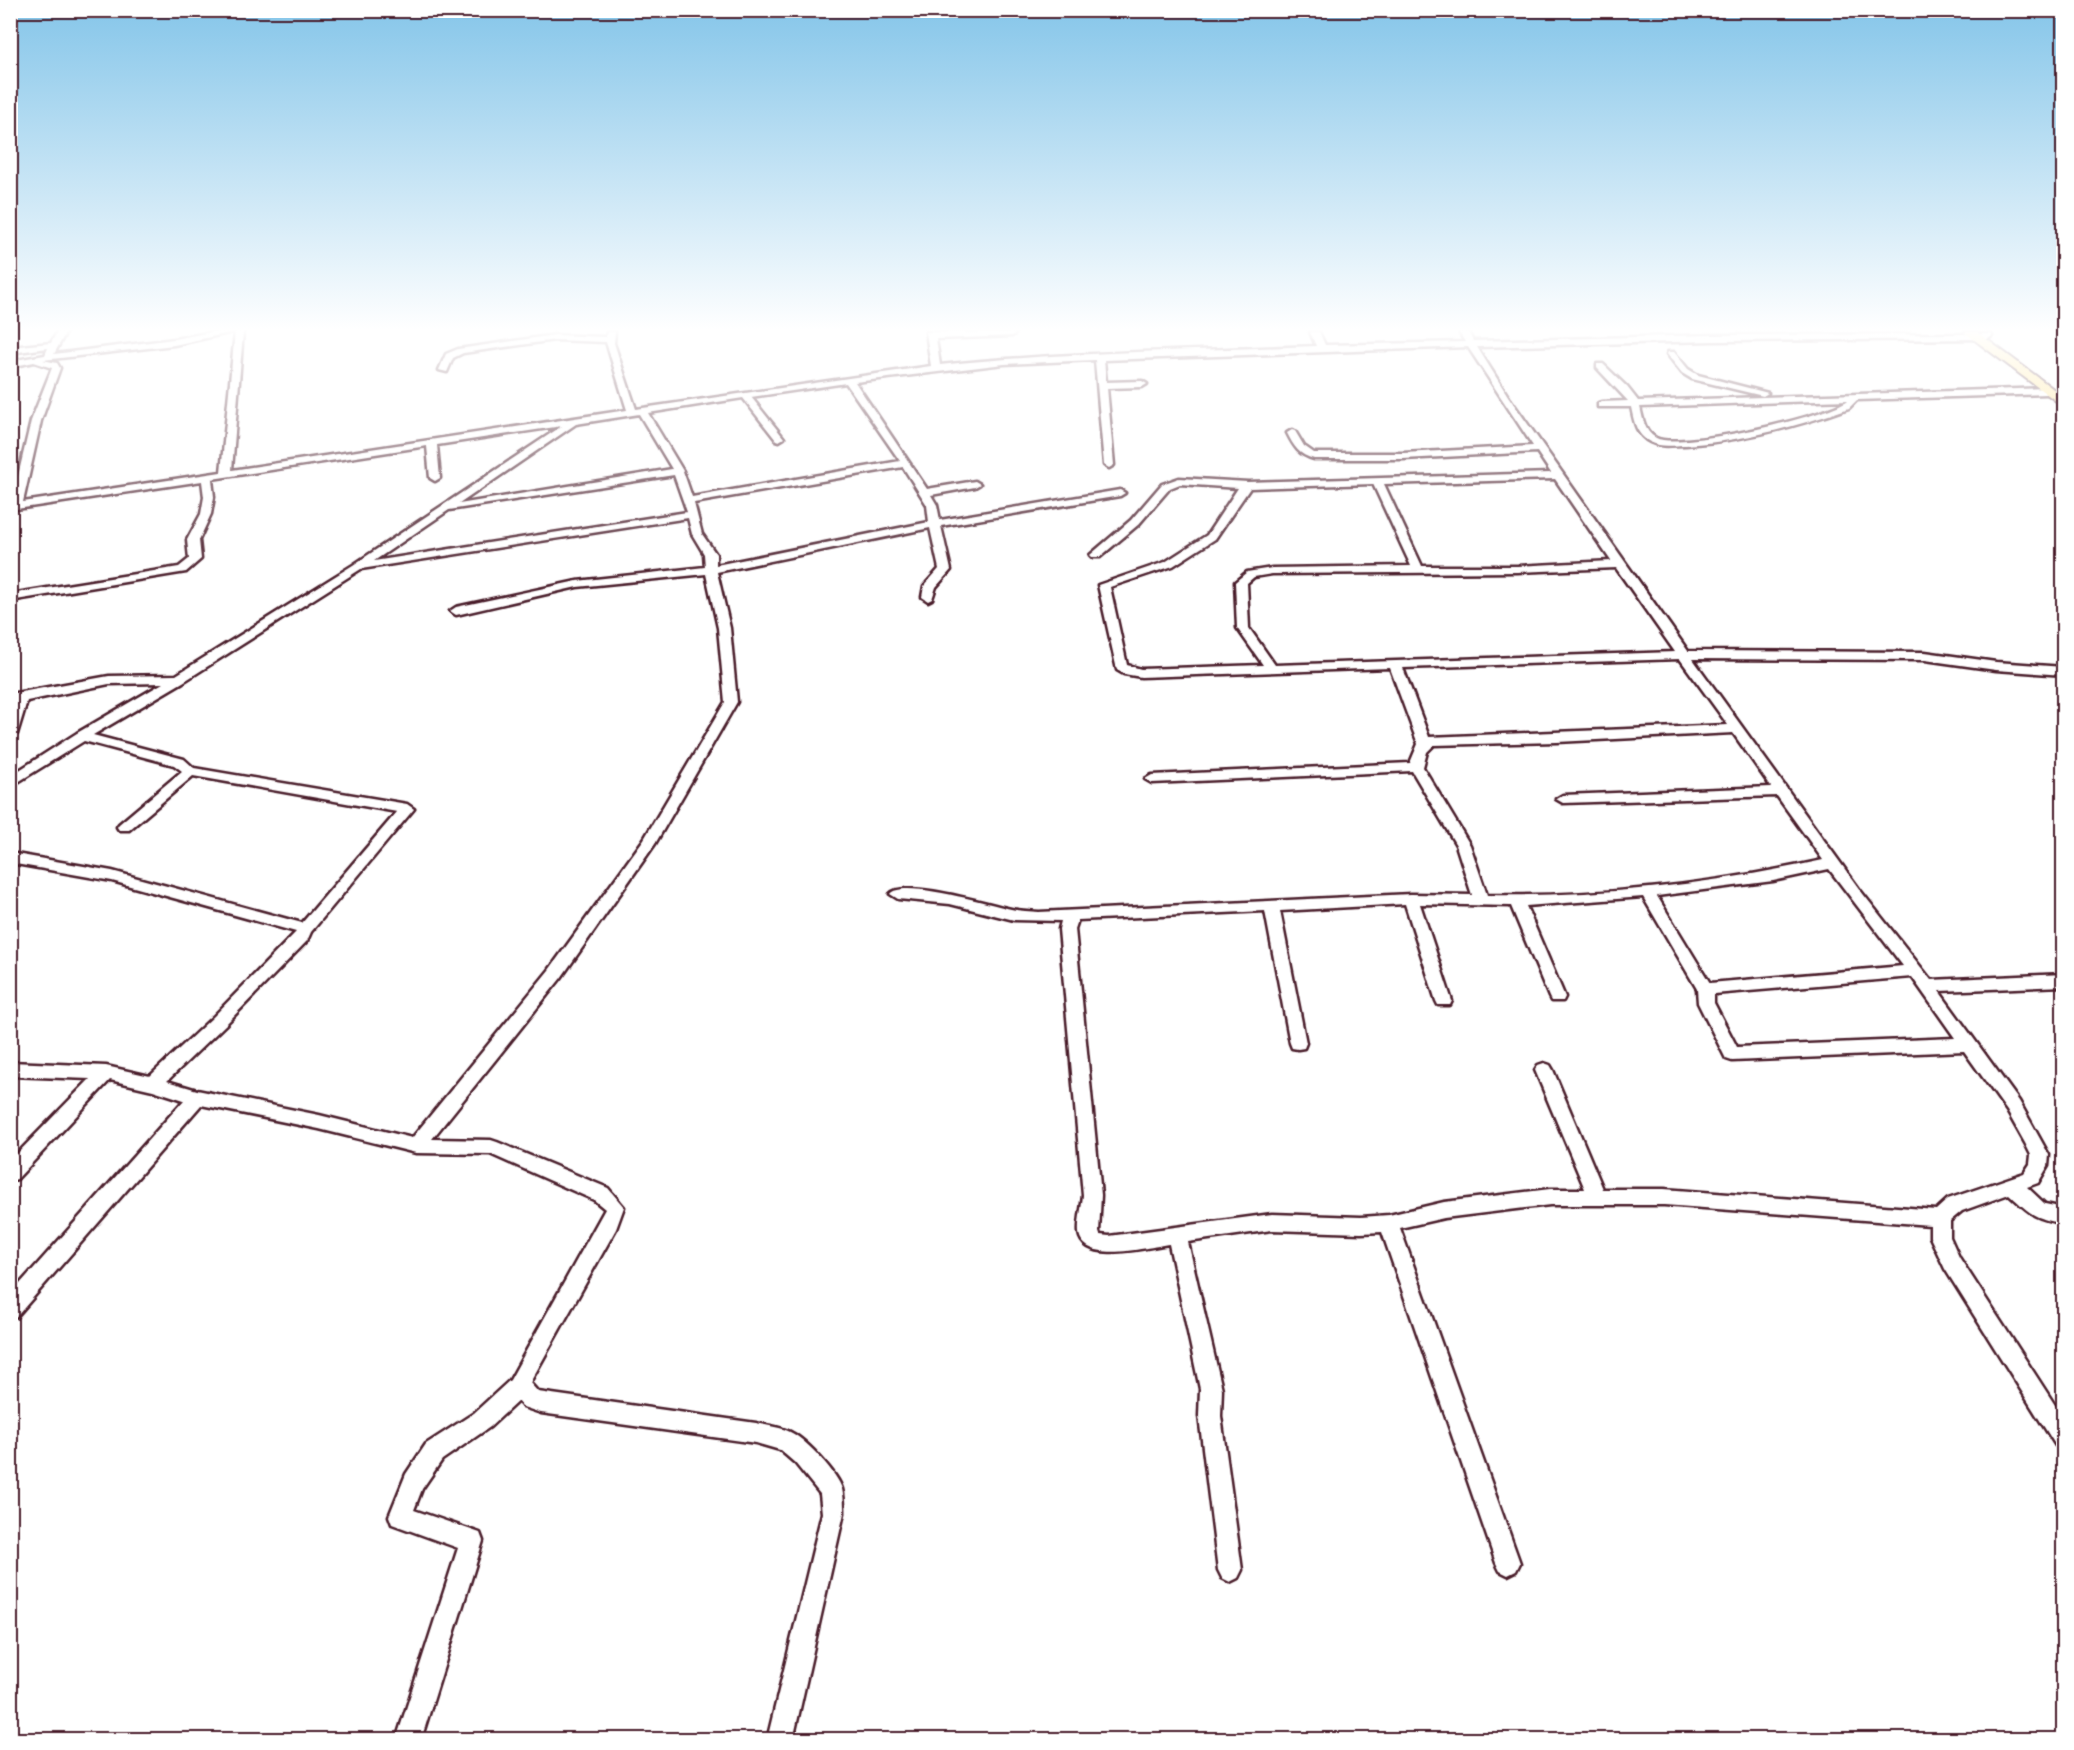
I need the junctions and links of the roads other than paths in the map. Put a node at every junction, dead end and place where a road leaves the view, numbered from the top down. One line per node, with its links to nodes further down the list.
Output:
1 (39, 414): 28 (street)
2 (232, 414): 19 (street)
3 (625, 414): 11 (street)
4 (638, 414): 18 (street)
5 (760, 414): 13 (street)
6 (872, 414): 16 (street)
7 (1104, 414): 17 (street)
8 (1517, 414): 15 (street)
9 (1636, 414): 10 (street)
10 (1821, 414)
11 (574, 421): 14 (street); 30 (street)
12 (1292, 433): 15 (street)
13 (779, 438)
14 (432, 443): 19 (street); 21 (street)
15 (1540, 449): 20 (street)
16 (906, 463): 26 (street); 29 (street)
17 (1109, 465)
18 (678, 471): 29 (street); 30 (street)
19 (226, 475): 22 (street)
20 (1558, 476): 23 (street); 33 (street)
21 (435, 477)
22 (207, 478): 28 (street); 38 (street)
23 (1378, 483): 25 (street); 36 (street)
24 (975, 484): 26 (street)
25 (1248, 485): 32 (street); 42 (street)
26 (924, 493): 31 (street)
27 (1120, 493): 31 (street)
28 (14, 507)
29 (690, 507): 34 (street); 35 (street)
30 (447, 509): 34 (street)
31 (936, 523): 35 (street); 37 (street)
32 (1096, 555)
33 (1619, 564): 36 (street); 40 (street)
34 (357, 567): 44 (street)
35 (711, 570): 39 (street); 80 (street)
36 (1418, 570): 42 (street)
37 (928, 597)
38 (10, 598)
39 (456, 611)
40 (1685, 654): 41 (street); 43 (street); 46 (street)
41 (1395, 664): 42 (street); 49 (street)
42 (1270, 668)
43 (2064, 672)
44 (179, 679): 45 (street); 48 (street)
45 (16, 698): 47 (street)
46 (1737, 729): 49 (street); 54 (street)
47 (10, 734)
48 (81, 736): 51 (street); 53 (street)
49 (1425, 744): 50 (street)
50 (1416, 767): 52 (street); 62 (street)
51 (190, 771): 56 (street); 66 (street)
52 (1152, 779)
53 (10, 783)
54 (1783, 791): 55 (street); 58 (street)
55 (1563, 799)
56 (124, 827)
57 (10, 858): 66 (street)
58 (1833, 863): 59 (street); 67 (street)
59 (1648, 893): 63 (street); 70 (street)
60 (898, 894): 65 (street)
61 (1411, 899): 62 (street); 64 (street); 72 (street)
62 (1481, 900): 63 (street)
63 (1516, 902): 71 (street)
64 (1271, 905): 65 (street); 73 (street)
65 (1075, 914): 87 (street)
66 (304, 929): 78 (street)
67 (1916, 971): 69 (street); 70 (street)
68 (2064, 980): 69 (street)
69 (1925, 987): 74 (street)
70 (1705, 988): 74 (street)
71 (1557, 997)
72 (1444, 1001)
73 (1298, 1043)
74 (1966, 1044): 82 (street)
75 (10, 1069): 77 (street)
76 (1544, 1070): 83 (street)
77 (106, 1073): 78 (street); 81 (street)
78 (153, 1083): 79 (street)
79 (197, 1097): 80 (street); 88 (street)
80 (416, 1146): 89 (street)
81 (10, 1174)
82 (2013, 1186): 84 (street); 85 (street)
83 (1598, 1196): 85 (street); 86 (street)
84 (2064, 1216)
85 (1940, 1218): 90 (street)
86 (1389, 1223): 87 (street); 91 (street)
87 (1177, 1235): 92 (street)
88 (10, 1310)
89 (519, 1386): 93 (street); 94 (street)
90 (2064, 1438)
91 (1508, 1563)
92 (1230, 1570)
93 (408, 1740)
94 (780, 1740)

